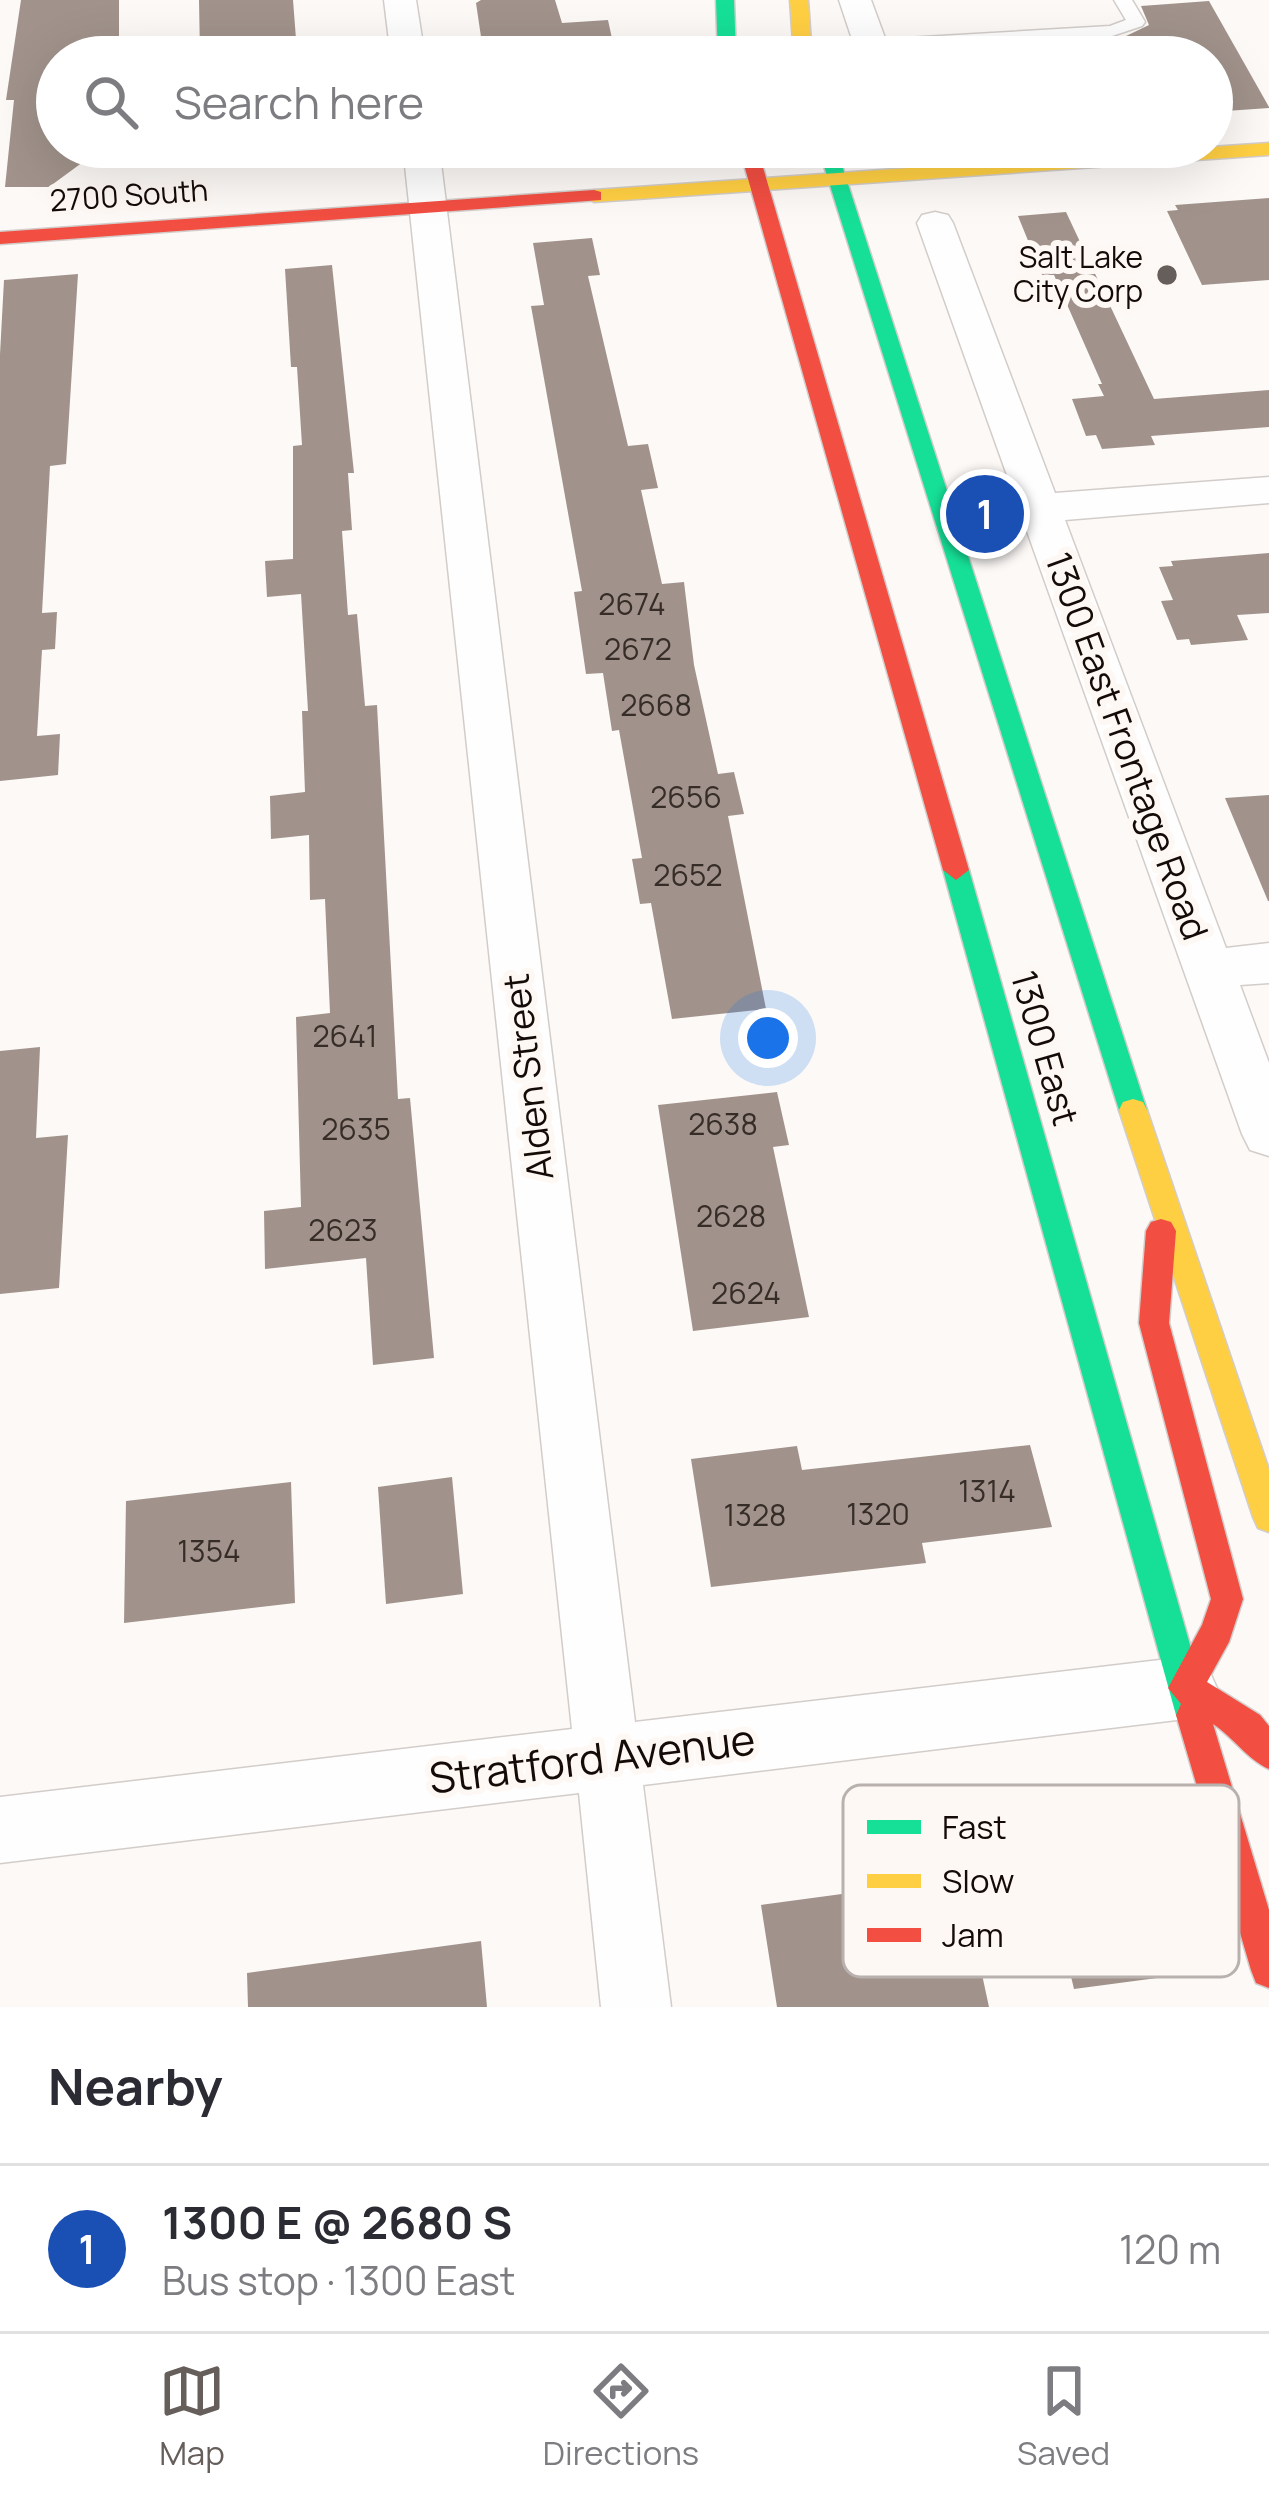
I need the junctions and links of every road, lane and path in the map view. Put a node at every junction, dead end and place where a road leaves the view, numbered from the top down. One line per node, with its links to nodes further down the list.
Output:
1 (400, 0): 6 (street)
2 (724, 0): 7 (main road)
3 (799, 0): 8 (main road)
4 (855, 0): 9 (street)
5 (1123, 0): 10 (lane)
6 (405, 36)
7 (726, 36)
8 (802, 36)
9 (868, 36)
10 (1052, 36)
11 (1269, 148): 12 (main road, 2700 South)
12 (1233, 151)
13 (423, 168): 19 (street, Alden Street)
14 (754, 168): 18 (main road, 1300 East)
15 (834, 168): 17 (main road, 1300 East)
16 (990, 168): 17 (main road, 2700 South)
17 (837, 179): 18 (main road, 2700 South); 27 (main road, 1300 East)
18 (759, 184): 19 (main road, 2700 South); 29 (main road, 1300 East)
19 (428, 207): 21 (main road, 2700 South); 31 (street, Alden Street)
20 (935, 224): 23 (street, 1300 East Frontage Road)
21 (0, 238)
22 (1269, 490): 23 (street)
23 (1041, 508): 25 (street, 1300 East Frontage Road)
24 (1269, 963): 25 (street)
25 (1208, 969): 26 (street, 1300 East Frontage Road)
26 (1269, 1134)
27 (1163, 1205): 28 (main road, 1300 East); 29 (main road)
28 (1269, 1517)
29 (1185, 1688): 30 (main road); 31 (street, Stratford Avenue); 32 (main road, 1300 East)
30 (1269, 1752)
31 (607, 1758): 33 (street, Stratford Avenue); 36 (street, Alden Street)
32 (1214, 1785)
33 (0, 1830)
34 (1239, 1869): 35 (main road, 1300 East)
35 (1269, 1970)
36 (636, 2007)

